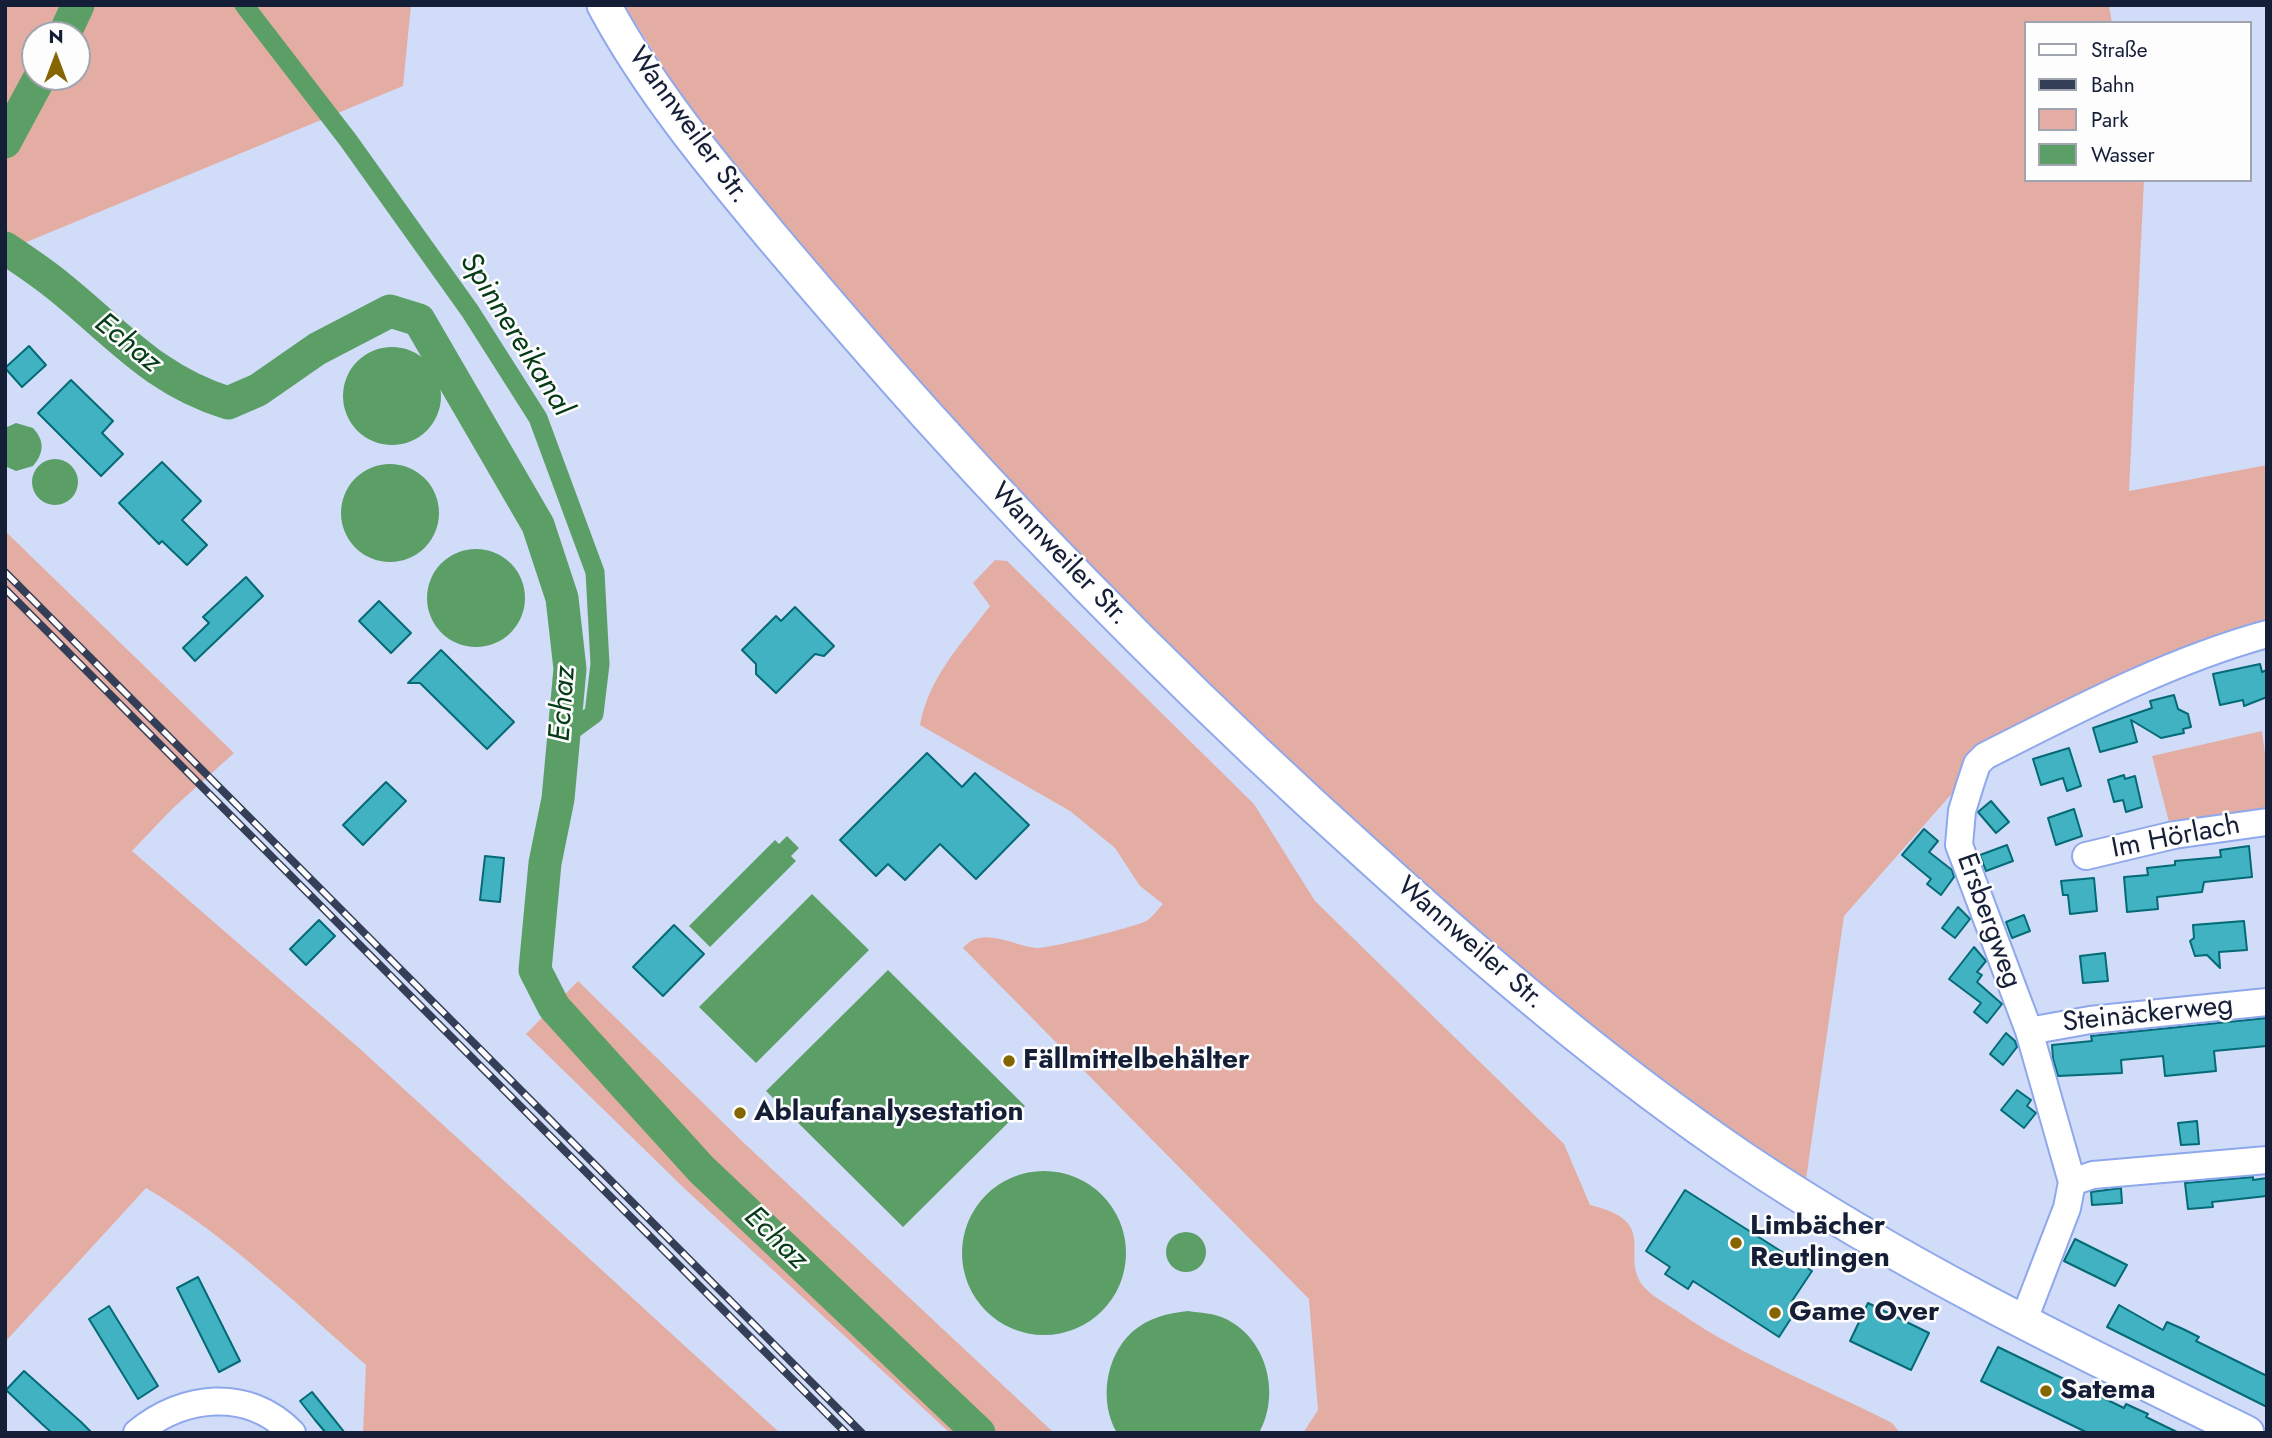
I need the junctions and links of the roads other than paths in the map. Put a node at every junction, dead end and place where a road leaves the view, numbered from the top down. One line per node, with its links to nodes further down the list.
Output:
1 (604, 5): 9 (main road, Wannweiler Str.)
2 (2267, 634): 6 (street, Ersbergweg)
3 (2267, 822): 4 (street, Im Hörlach)
4 (2086, 856)
5 (2267, 1002): 6 (street, Steinäckerweg)
6 (2029, 1031): 8 (street, Ersbergweg)
7 (2267, 1160): 8 (street)
8 (2072, 1182): 9 (street, Ersbergweg)
9 (2023, 1322): 12 (main road, Wannweiler Str.)
10 (137, 1433): 11 (street)
11 (292, 1433)
12 (2247, 1433)

